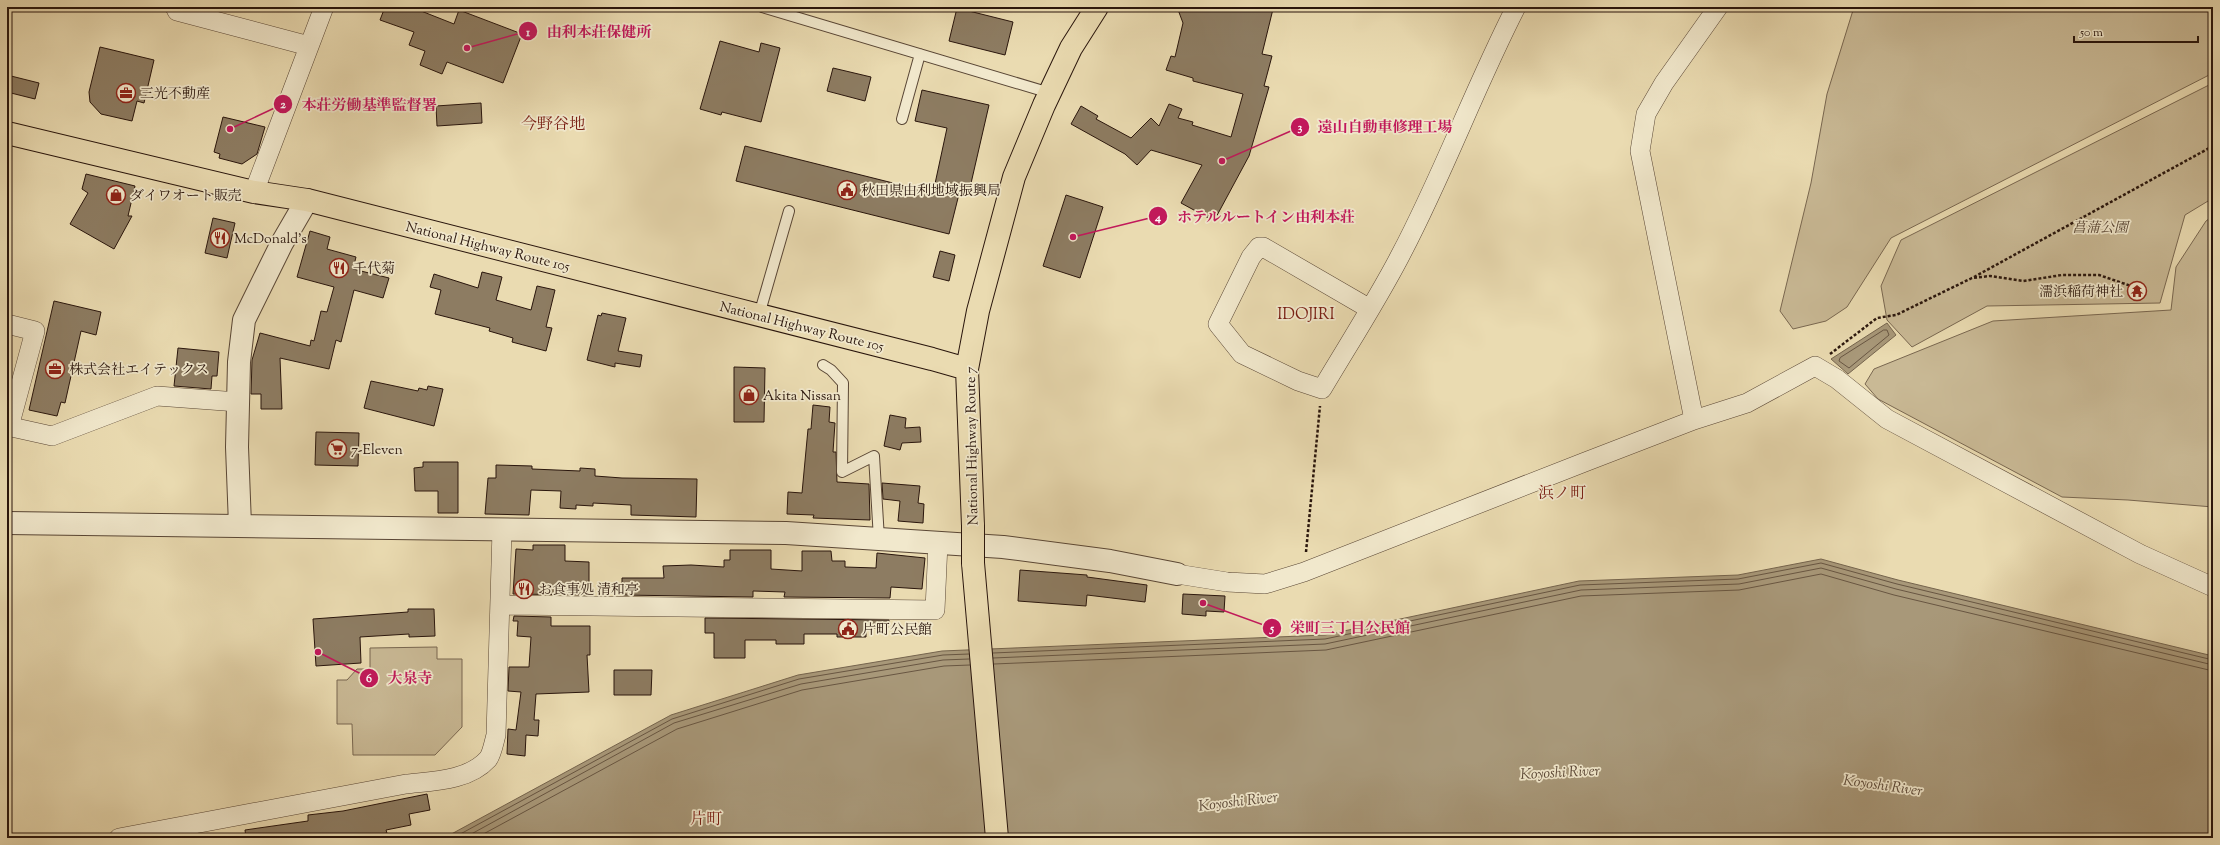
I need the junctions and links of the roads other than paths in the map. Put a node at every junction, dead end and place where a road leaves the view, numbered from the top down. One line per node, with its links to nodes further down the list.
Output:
1 (324, 7): 7 (street)
2 (762, 7): 8 (lane)
3 (1097, 7): 9 (highway, National Highway Route 7)
4 (1516, 7): 15 (street)
5 (1718, 7): 21 (street)
6 (171, 8): 7 (street)
7 (309, 46): 12 (street)
8 (920, 54): 9 (lane); 10 (lane)
9 (1050, 93): 19 (highway, National Highway Route 7)
10 (902, 119)
11 (7, 133): 12 (highway, National Highway Route 105)
12 (254, 192): 13 (highway, National Highway Route 105)
13 (307, 200): 16 (highway, National Highway Route 105); 20 (street)
14 (789, 211): 16 (lane)
15 (1370, 309): 15 (street)
16 (759, 315): 19 (highway, National Highway Route 105)
17 (7, 324): 22 (street)
18 (823, 365): 26 (lane)
19 (968, 369): 32 (highway, National Highway Route 7, bridge)
20 (238, 402): 22 (street); 24 (street)
21 (1694, 420): 28 (street); 29 (street)
22 (8, 426)
23 (7, 523): 24 (street)
24 (240, 525): 25 (street)
25 (502, 530): 26 (street); 30 (street)
26 (879, 539): 27 (street)
27 (938, 543): 28 (street); 30 (street)
28 (1177, 574)
29 (2213, 587)
30 (501, 605): 31 (street)
31 (119, 838)
32 (997, 838)

